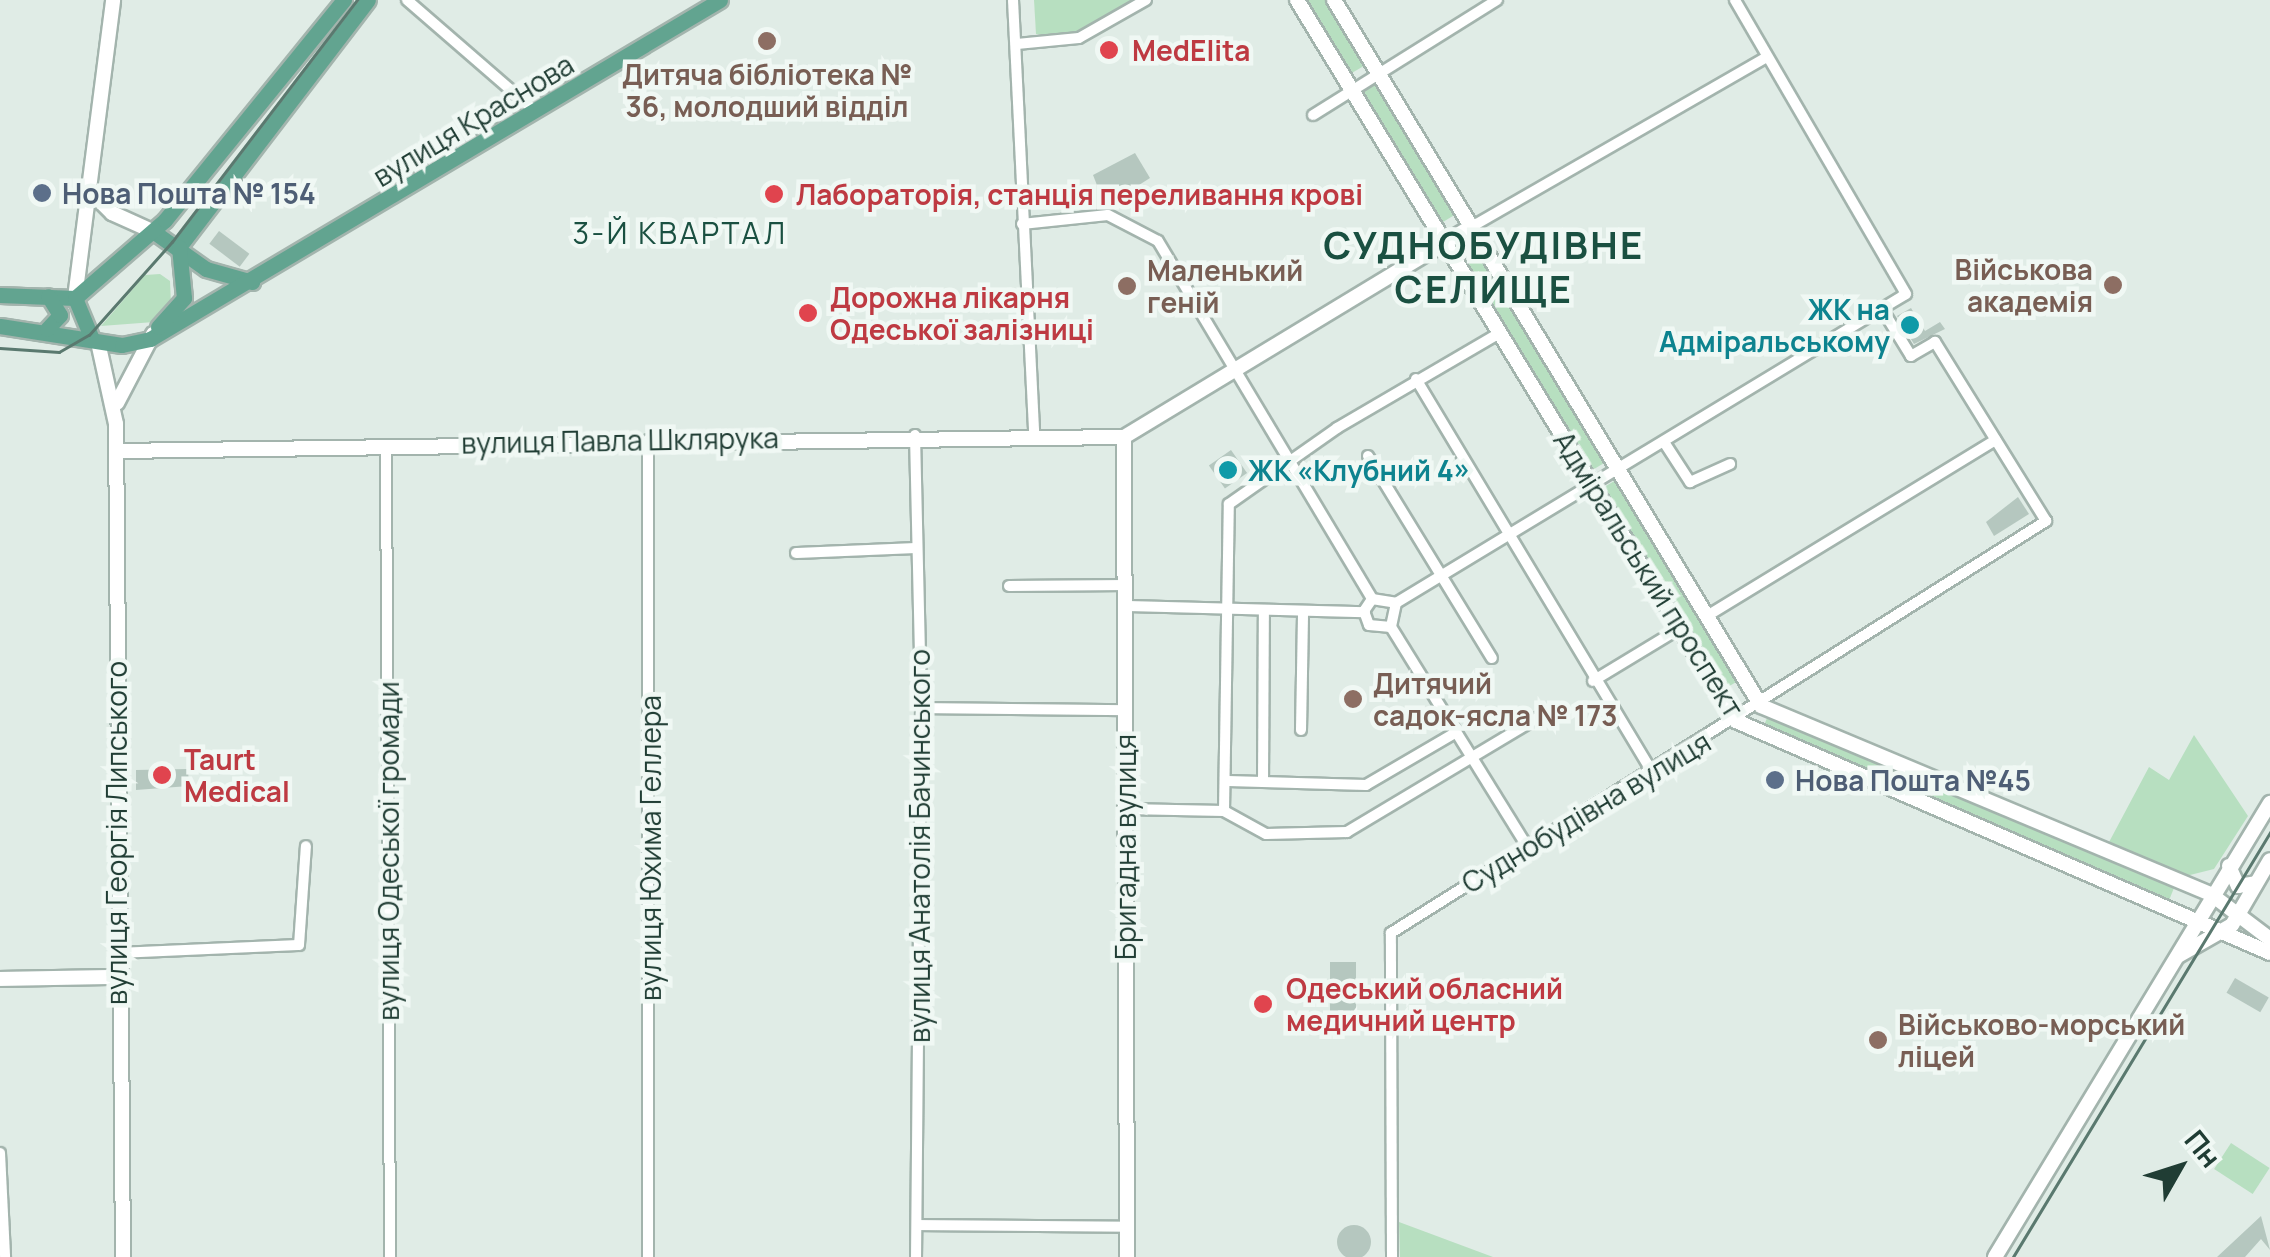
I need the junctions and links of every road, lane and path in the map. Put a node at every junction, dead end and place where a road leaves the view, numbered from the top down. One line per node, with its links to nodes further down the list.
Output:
1 (112, 0): 19 (main road)
2 (344, 0): 24 (main road)
3 (368, 0): 24 (main road)
4 (408, 0): 17 (street)
5 (720, 0): 12 (main road, вулиця Краснова)
6 (1012, 0): 13 (street)
7 (1146, 0): 13 (street)
8 (1297, 0): 16 (main road, Адміральський проспект)
9 (1334, 0): 15 (main road, Адміральський проспект)
10 (1498, 0): 15 (street)
11 (1735, 0): 14 (street)
12 (694, 7): 17 (main road, вулиця Краснова)
13 (1017, 44): 22 (street)
14 (1768, 57): 23 (street); 30 (street)
15 (1378, 74): 16 (street); 23 (main road, Адміральський проспект)
16 (1353, 91): 18 (street); 25 (main road, Адміральський проспект)
17 (535, 112): 26 (main road, вулиця Краснова)
18 (1313, 115)
19 (88, 188): 20 (main road); 21 (main road)
20 (112, 213): 21 (main road); 24 (main road)
21 (84, 222): 29 (main road)
22 (1022, 224): 36 (street); 40 (street)
23 (1473, 226): 25 (main road); 50 (main road, Адміральський проспект)
24 (168, 240): 26 (main road); 29 (main road); 34 (main road)
25 (1447, 242): 33 (main road, Адміральський проспект); 36 (main road)
26 (252, 282): 34 (main road, вулиця Краснова)
27 (0, 295): 28 (main road)
28 (48, 296): 29 (main road); 32 (main road)
29 (75, 298): 35 (main road)
30 (1882, 310): 43 (street); 44 (street)
31 (0, 326): 32 (main road)
32 (47, 329): 35 (main road)
33 (1501, 332): 37 (street); 51 (main road, Адміральський проспект)
34 (154, 333): 35 (main road, вулиця Краснова); 38 (main road, вулиця Георгія Липського)
35 (92, 337): 38 (main road, вулиця Георгія Липського)
36 (1236, 371): 41 (main road); 48 (street)
37 (1416, 379): 48 (street); 52 (street)
38 (115, 408): 46 (main road, вулиця Георгія Липського)
39 (915, 434): 40 (main road, вулиця Павла Шклярука); 42 (main road, вулиця Павла Шклярука); 53 (street, вулиця Анатолія Бачинського)
40 (1034, 437): 41 (main road, вулиця Павла Шклярука)
41 (1124, 437): 57 (main road, Бригадна вулиця)
42 (648, 439): 45 (main road, вулиця Павла Шклярука); 107 (street, вулиця Юхима Геллера)
43 (1995, 440): 65 (street); 70 (street, Суднобудівна вулиця)
44 (1664, 442): 49 (street); 50 (street)
45 (386, 445): 46 (main road, вулиця Павла Шклярука); 106 (street, вулиця Одеської громади)
46 (116, 451): 97 (main road, вулиця Георгія Липського)
47 (1368, 456): 55 (street)
48 (1290, 461): 58 (street); 61 (street)
49 (1730, 464)
50 (1618, 468): 51 (street); 65 (main road, Адміральський проспект)
51 (1593, 483): 52 (street); 67 (main road, Адміральський проспект)
52 (1507, 533): 55 (street); 69 (street)
53 (918, 548): 54 (street); 71 (street, вулиця Анатолія Бачинського)
54 (796, 553)
55 (1440, 574): 59 (street); 68 (street)
56 (1009, 586): 57 (street)
57 (1127, 586): 60 (main road, Бригадна вулиця)
58 (1372, 599): 59 (street); 64 (street)
59 (1396, 604): 66 (street)
60 (1128, 606): 61 (street); 72 (main road, Бригадна вулиця)
61 (1228, 608): 62 (street); 79 (street)
62 (1264, 610): 63 (street); 80 (street)
63 (1303, 611): 64 (street); 75 (street)
64 (1365, 612): 66 (street)
65 (1707, 616): 70 (main road, Адміральський проспект)
66 (1391, 627): 76 (street)
67 (1680, 628): 69 (street); 74 (main road, Адміральський проспект)
68 (1492, 658)
69 (1594, 681): 78 (street)
70 (1761, 706): 74 (street, Суднобудівна вулиця); 88 (main road, Адміральський проспект)
71 (921, 708): 72 (street); 102 (street, вулиця Анатолія Бачинського)
72 (1125, 710): 82 (main road, Бригадна вулиця)
73 (1544, 714): 77 (street)
74 (1736, 721): 78 (street, Суднобудівна вулиця); 91 (main road, Адміральський проспект)
75 (1301, 730)
76 (1455, 733): 77 (street); 80 (street)
77 (1470, 757): 83 (street); 85 (street)
78 (1654, 774): 85 (street, Суднобудівна вулиця)
79 (1228, 781): 80 (street); 83 (street)
80 (1263, 782)
81 (2270, 802): 87 (main road)
82 (1126, 808): 83 (street); 103 (main road, Бригадна вулиця)
83 (1224, 812)
84 (306, 846): 97 (street)
85 (1528, 848): 110 (street, Суднобудівна вулиця)
86 (2270, 860): 89 (main road)
87 (2229, 866): 89 (main road); 90 (main road)
88 (2185, 884): 90 (main road, Адміральський проспект); 91 (main road)
89 (2256, 884): 92 (main road)
90 (2212, 895): 92 (main road, Адміральський проспект); 93 (main road)
91 (2172, 910): 93 (main road, Адміральський проспект)
92 (2240, 912): 94 (main road); 95 (main road, Адміральський проспект)
93 (2197, 922): 94 (main road, Адміральський проспект); 98 (main road)
94 (2223, 932): 96 (main road, Адміральський проспект); 98 (main road)
95 (2270, 940)
96 (2270, 953)
97 (117, 954): 99 (main road, вулиця Георгія Липського)
98 (2178, 956): 111 (main road)
99 (116, 977): 100 (main road); 105 (main road, вулиця Георгія Липського)
100 (0, 980)
101 (0, 1153): 104 (street)
102 (917, 1226): 103 (street); 108 (street, вулиця Анатолія Бачинського)
103 (1126, 1227): 109 (main road, Бригадна вулиця)
104 (5, 1257)
105 (123, 1257)
106 (390, 1257)
107 (648, 1257)
108 (916, 1257)
109 (1127, 1257)
110 (1392, 1257)
111 (1995, 1257)

